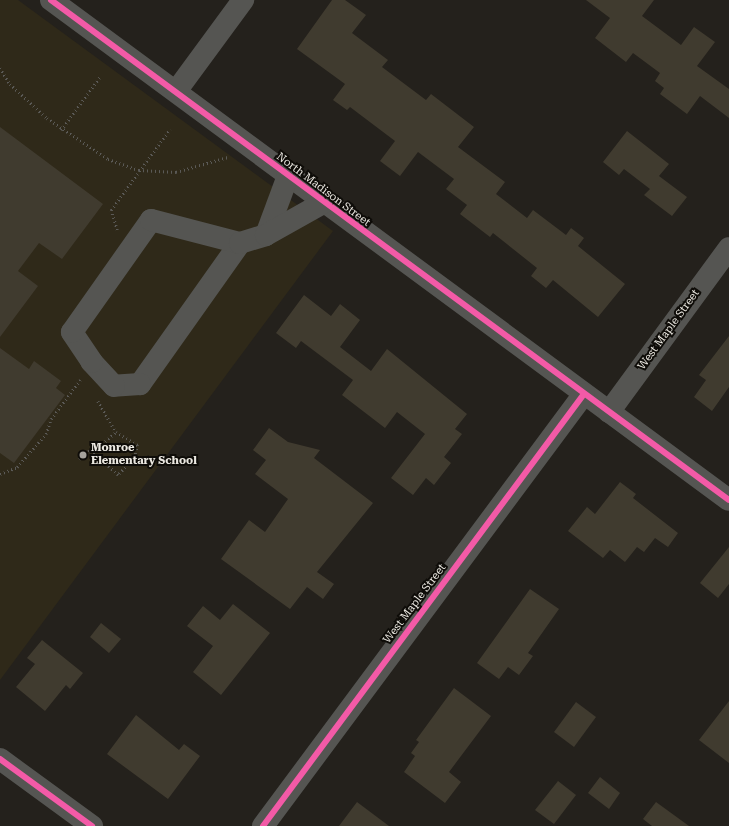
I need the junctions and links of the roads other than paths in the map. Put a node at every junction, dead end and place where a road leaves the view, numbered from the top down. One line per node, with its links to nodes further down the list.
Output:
1 (51, 0): 3 (street, North Madison Street)
2 (243, 0): 3 (street)
3 (177, 90): 4 (street, North Madison Street)
4 (288, 176): 5 (street, North Madison Street); 6 (street)
5 (323, 203): 6 (street); 9 (street, North Madison Street)
6 (266, 235): 7 (street)
7 (240, 243): 7 (street)
8 (729, 248): 10 (street, West Maple Street)
9 (584, 394): 10 (street, North Madison Street); 14 (street, West Maple Street)
10 (608, 412): 11 (street)
11 (729, 500)
12 (0, 759): 13 (street)
13 (92, 826)
14 (263, 826)

